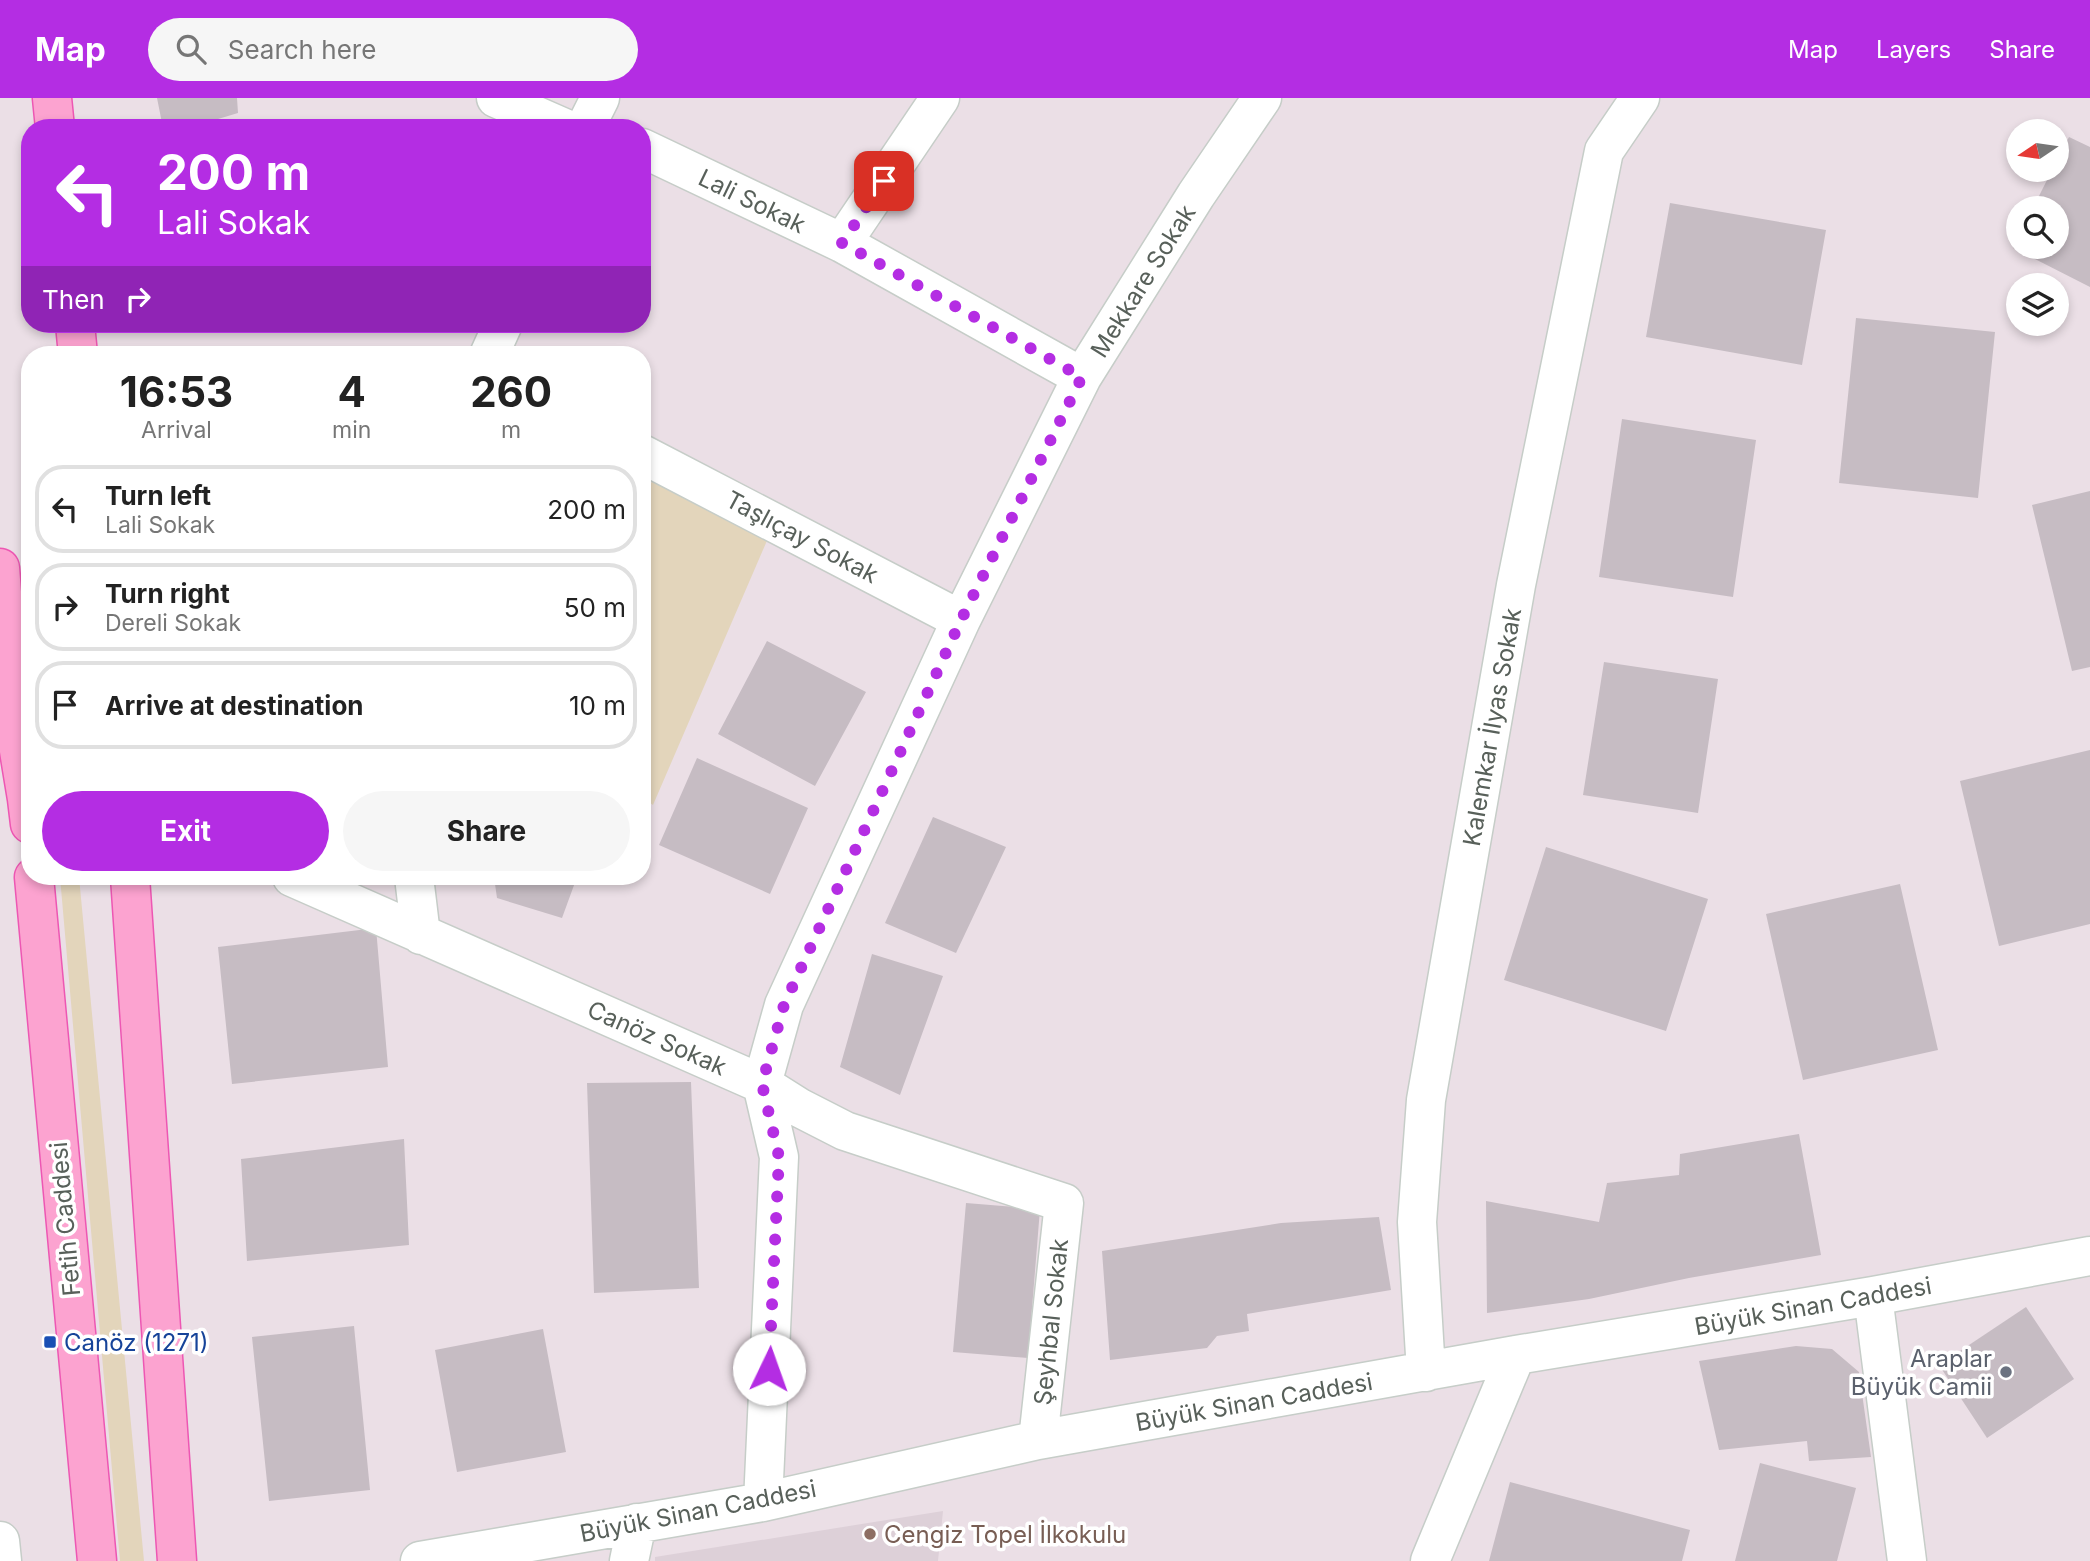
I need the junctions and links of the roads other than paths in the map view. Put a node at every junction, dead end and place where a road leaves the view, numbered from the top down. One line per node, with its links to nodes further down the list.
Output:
1 (52, 98): 6 (main road)
2 (496, 98): 7 (street)
3 (940, 98): 9 (street)
4 (1262, 98): 10 (street, Mekkare Sokak)
5 (1640, 98): 26 (street, Kalemkar İlyas Sokak)
6 (54, 119)
7 (579, 119)
8 (651, 152): 9 (street, Lali Sokak)
9 (842, 243): 10 (street, Lali Sokak)
10 (1082, 377): 13 (street, Mekkare Sokak)
11 (651, 459): 13 (street, Taşlıçay Sokak)
12 (0, 568): 14 (main road)
13 (961, 620): 21 (street, Mekkare Sokak)
14 (6, 701): 15 (main road)
15 (21, 771)
16 (35, 885): 32 (main road, Fetih Caddesi)
17 (131, 885): 33 (main road)
18 (310, 885): 20 (street, Canöz Sokak)
19 (415, 885): 20 (street)
20 (421, 935): 21 (street, Canöz Sokak)
21 (762, 1084): 22 (street, Canöz Sokak); 28 (street, Mekkare Sokak)
22 (1064, 1203): 27 (street, Şeyhbal Sokak)
23 (2090, 1256): 24 (street, Büyük Sinan Caddesi)
24 (1873, 1296): 25 (street, Büyük Sinan Caddesi); 37 (street)
25 (1516, 1355): 26 (street, Büyük Sinan Caddesi); 36 (street)
26 (1426, 1372): 27 (street, Büyük Sinan Caddesi)
27 (1038, 1440): 28 (street, Büyük Sinan Caddesi)
28 (762, 1502): 29 (street, Büyük Sinan Caddesi)
29 (637, 1523): 34 (street, Büyük Sinan Caddesi); 35 (street)
30 (0, 1541): 31 (street)
31 (2, 1561)
32 (97, 1561)
33 (177, 1561)
34 (420, 1561)
35 (629, 1561)
36 (1430, 1561)
37 (1907, 1561)

